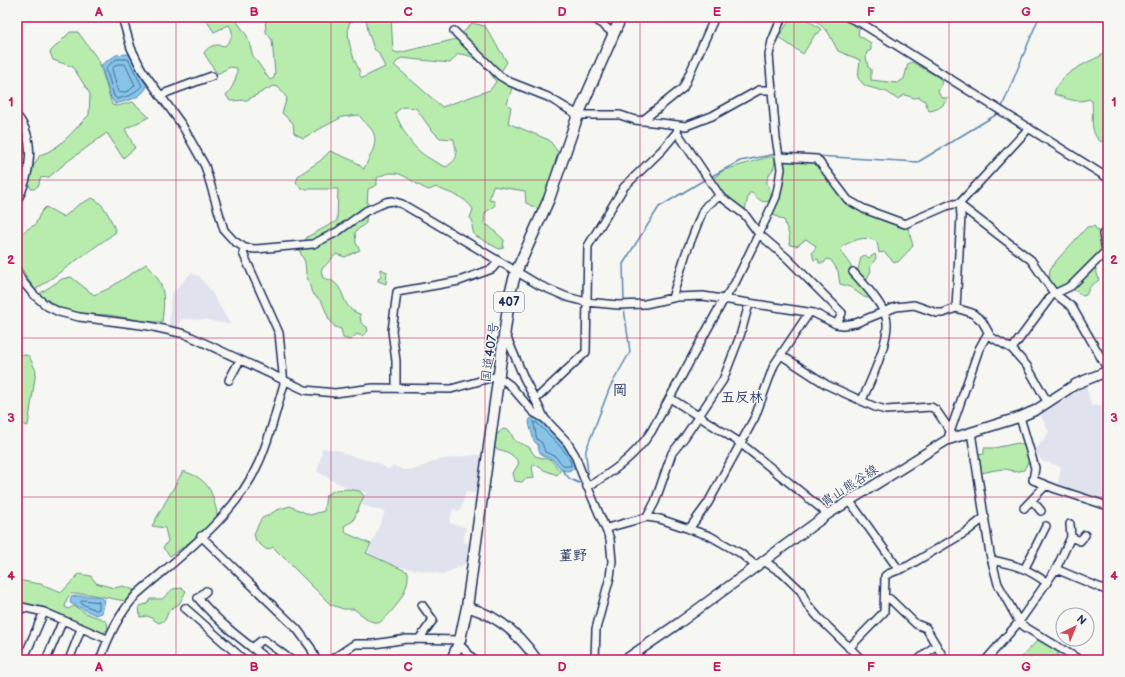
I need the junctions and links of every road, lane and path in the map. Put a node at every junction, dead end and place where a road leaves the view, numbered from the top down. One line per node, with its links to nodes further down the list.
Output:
1 (122, 17): 11 (street)
2 (593, 17): 8 (street)
3 (621, 17): 8 (highway, 国道407号 / 407)
4 (715, 17): 14 (street)
5 (782, 17): 10 (street)
6 (847, 17): 15 (street)
7 (454, 31): 12 (street)
8 (613, 33): 12 (highway, 国道407号 / 407)
9 (212, 76): 11 (street)
10 (773, 90): 16 (street); 17 (street)
11 (160, 96): 24 (street)
12 (578, 114): 14 (street); 27 (highway, 国道407号 / 407)
13 (17, 116): 20 (street)
14 (642, 121): 16 (street)
15 (1029, 128): 18 (street); 21 (street)
16 (677, 129): 19 (street); 33 (street)
17 (780, 157): 21 (street); 23 (street)
18 (1108, 178)
19 (720, 196): 23 (street); 31 (street)
20 (17, 201)
21 (960, 205): 30 (street); 35 (street)
22 (1108, 230): 30 (street)
23 (759, 234): 32 (street); 38 (street)
24 (245, 248): 25 (street); 47 (street)
25 (498, 262): 27 (street); 48 (street)
26 (17, 272): 29 (street)
27 (516, 272): 33 (street); 39 (highway, 国道407号 / 407)
28 (853, 272): 37 (street)
29 (19, 281): 43 (street)
30 (1054, 293): 41 (street); 44 (street)
31 (672, 298): 32 (street); 33 (street)
32 (724, 299): 34 (street); 49 (street)
33 (586, 302): 50 (street)
34 (749, 304): 36 (street); 53 (street)
35 (956, 308): 37 (street); 40 (street)
36 (809, 312): 38 (street); 42 (street)
37 (883, 312): 38 (street); 51 (street)
38 (837, 324)
39 (504, 331): 45 (highway, 国道407号 / 407); 50 (street)
40 (988, 333): 41 (street); 57 (street)
41 (1012, 349): 52 (street)
42 (781, 355): 51 (street); 58 (street)
43 (240, 360): 46 (street); 47 (street)
44 (1108, 371): 52 (main road, 胄山熊谷線)
45 (498, 378): 48 (street); 55 (street); 87 (highway, 国道407号 / 407)
46 (229, 380)
47 (285, 381): 48 (street); 74 (street)
48 (396, 388)
49 (670, 398): 53 (street); 60 (street)
50 (536, 399): 55 (street)
51 (862, 400): 57 (street)
52 (1048, 403): 54 (main road, 胄山熊谷線)
53 (698, 415): 58 (street); 67 (street)
54 (1020, 417): 56 (main road, 胄山熊谷線); 59 (street)
55 (545, 419): 60 (street)
56 (971, 432): 57 (main road, 胄山熊谷線); 68 (street)
57 (949, 436): 61 (main road, 胄山熊谷線)
58 (739, 442): 66 (street); 72 (street)
59 (1046, 485): 62 (street); 63 (street)
60 (587, 487): 71 (street)
61 (849, 500): 66 (main road, 胄山熊谷線); 80 (street)
62 (1032, 500): 64 (street); 65 (street)
63 (1108, 506)
64 (1024, 508)
65 (1041, 511)
66 (828, 514): 77 (main road, 胄山熊谷線)
67 (647, 517): 71 (street); 72 (street)
68 (985, 517): 76 (street); 80 (street)
69 (1070, 524): 75 (street)
70 (1046, 526): 78 (street)
71 (607, 528): 114 (street)
72 (689, 529): 77 (street)
73 (1085, 535): 75 (street)
74 (201, 536): 96 (street); 109 (street)
75 (1071, 537): 79 (street)
76 (992, 560): 78 (street); 93 (street)
77 (760, 564): 101 (street); 115 (main road, 胄山熊谷線)
78 (1025, 568): 81 (street)
79 (1056, 569): 81 (street); 83 (street)
80 (898, 570): 84 (street)
81 (1047, 582): 93 (street)
82 (206, 591): 92 (street)
83 (1108, 591)
84 (886, 598): 99 (street); 101 (street)
85 (422, 605): 97 (street)
86 (19, 607): 89 (street); 90 (street)
87 (467, 607): 98 (highway, 国道407号 / 407); 113 (main road)
88 (185, 608): 95 (street)
89 (44, 612): 91 (street); 102 (street)
90 (17, 617)
91 (63, 620): 94 (street); 103 (street)
92 (219, 622): 95 (street); 100 (street)
93 (1019, 622): 119 (street); 120 (street)
94 (82, 629): 96 (street); 104 (street)
95 (211, 631): 106 (street)
96 (107, 639): 105 (street)
97 (419, 639): 98 (street); 110 (street)
98 (459, 643): 111 (highway, 国道407号 / 407); 112 (street)
99 (936, 645): 117 (street); 118 (street)
100 (252, 648): 107 (street); 108 (street)
101 (849, 648): 116 (street)
102 (23, 660)
103 (46, 660)
104 (69, 660)
105 (100, 660)
106 (244, 660)
107 (268, 660)
108 (291, 660)
109 (316, 660)
110 (331, 660)
111 (452, 660)
112 (474, 660)
113 (537, 660)
114 (595, 660)
115 (625, 660)
116 (862, 660)
117 (918, 660)
118 (945, 660)
119 (986, 660)
120 (1080, 660)

